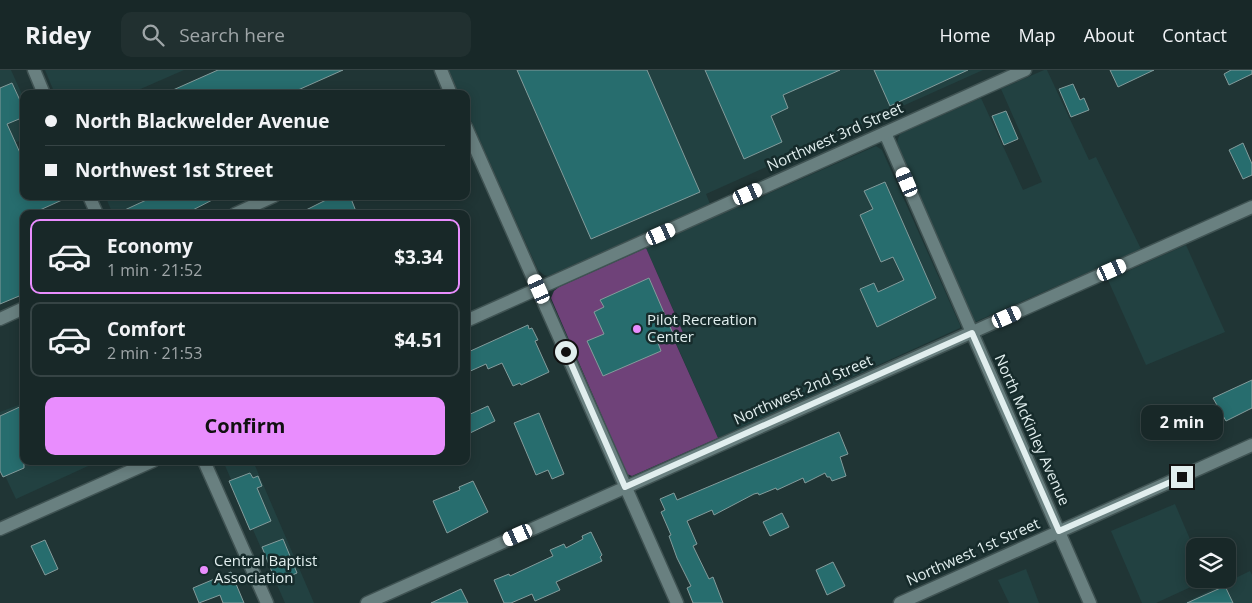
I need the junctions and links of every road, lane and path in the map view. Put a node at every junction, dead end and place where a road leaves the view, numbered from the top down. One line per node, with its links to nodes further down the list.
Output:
1 (34, 70): 4 (street)
2 (441, 70): 5 (street)
3 (1026, 70): 6 (street, Northwest 3rd Street)
4 (42, 90)
5 (449, 90)
6 (885, 132): 11 (street, Northwest 3rd Street); 15 (street, North McKinley Avenue)
7 (470, 136): 11 (street)
8 (265, 200): 10 (street)
9 (1252, 208): 15 (street, Northwest 2nd Street)
10 (244, 210)
11 (539, 289): 14 (street, Northwest 3rd Street); 19 (street)
12 (20, 310): 13 (street)
13 (0, 319)
14 (470, 319)
15 (972, 333): 19 (street, Northwest 2nd Street); 21 (street, North McKinley Avenue)
16 (1252, 445): 21 (street, Northwest 1st Street)
17 (144, 465): 20 (street)
18 (206, 465): 22 (street)
19 (625, 487): 23 (street, Northwest 2nd Street); 24 (street)
20 (0, 529)
21 (1059, 531): 25 (street, Northwest 1st Street); 26 (street, North McKinley Avenue)
22 (267, 603)
23 (367, 603)
24 (676, 603)
25 (900, 603)
26 (1090, 603)

